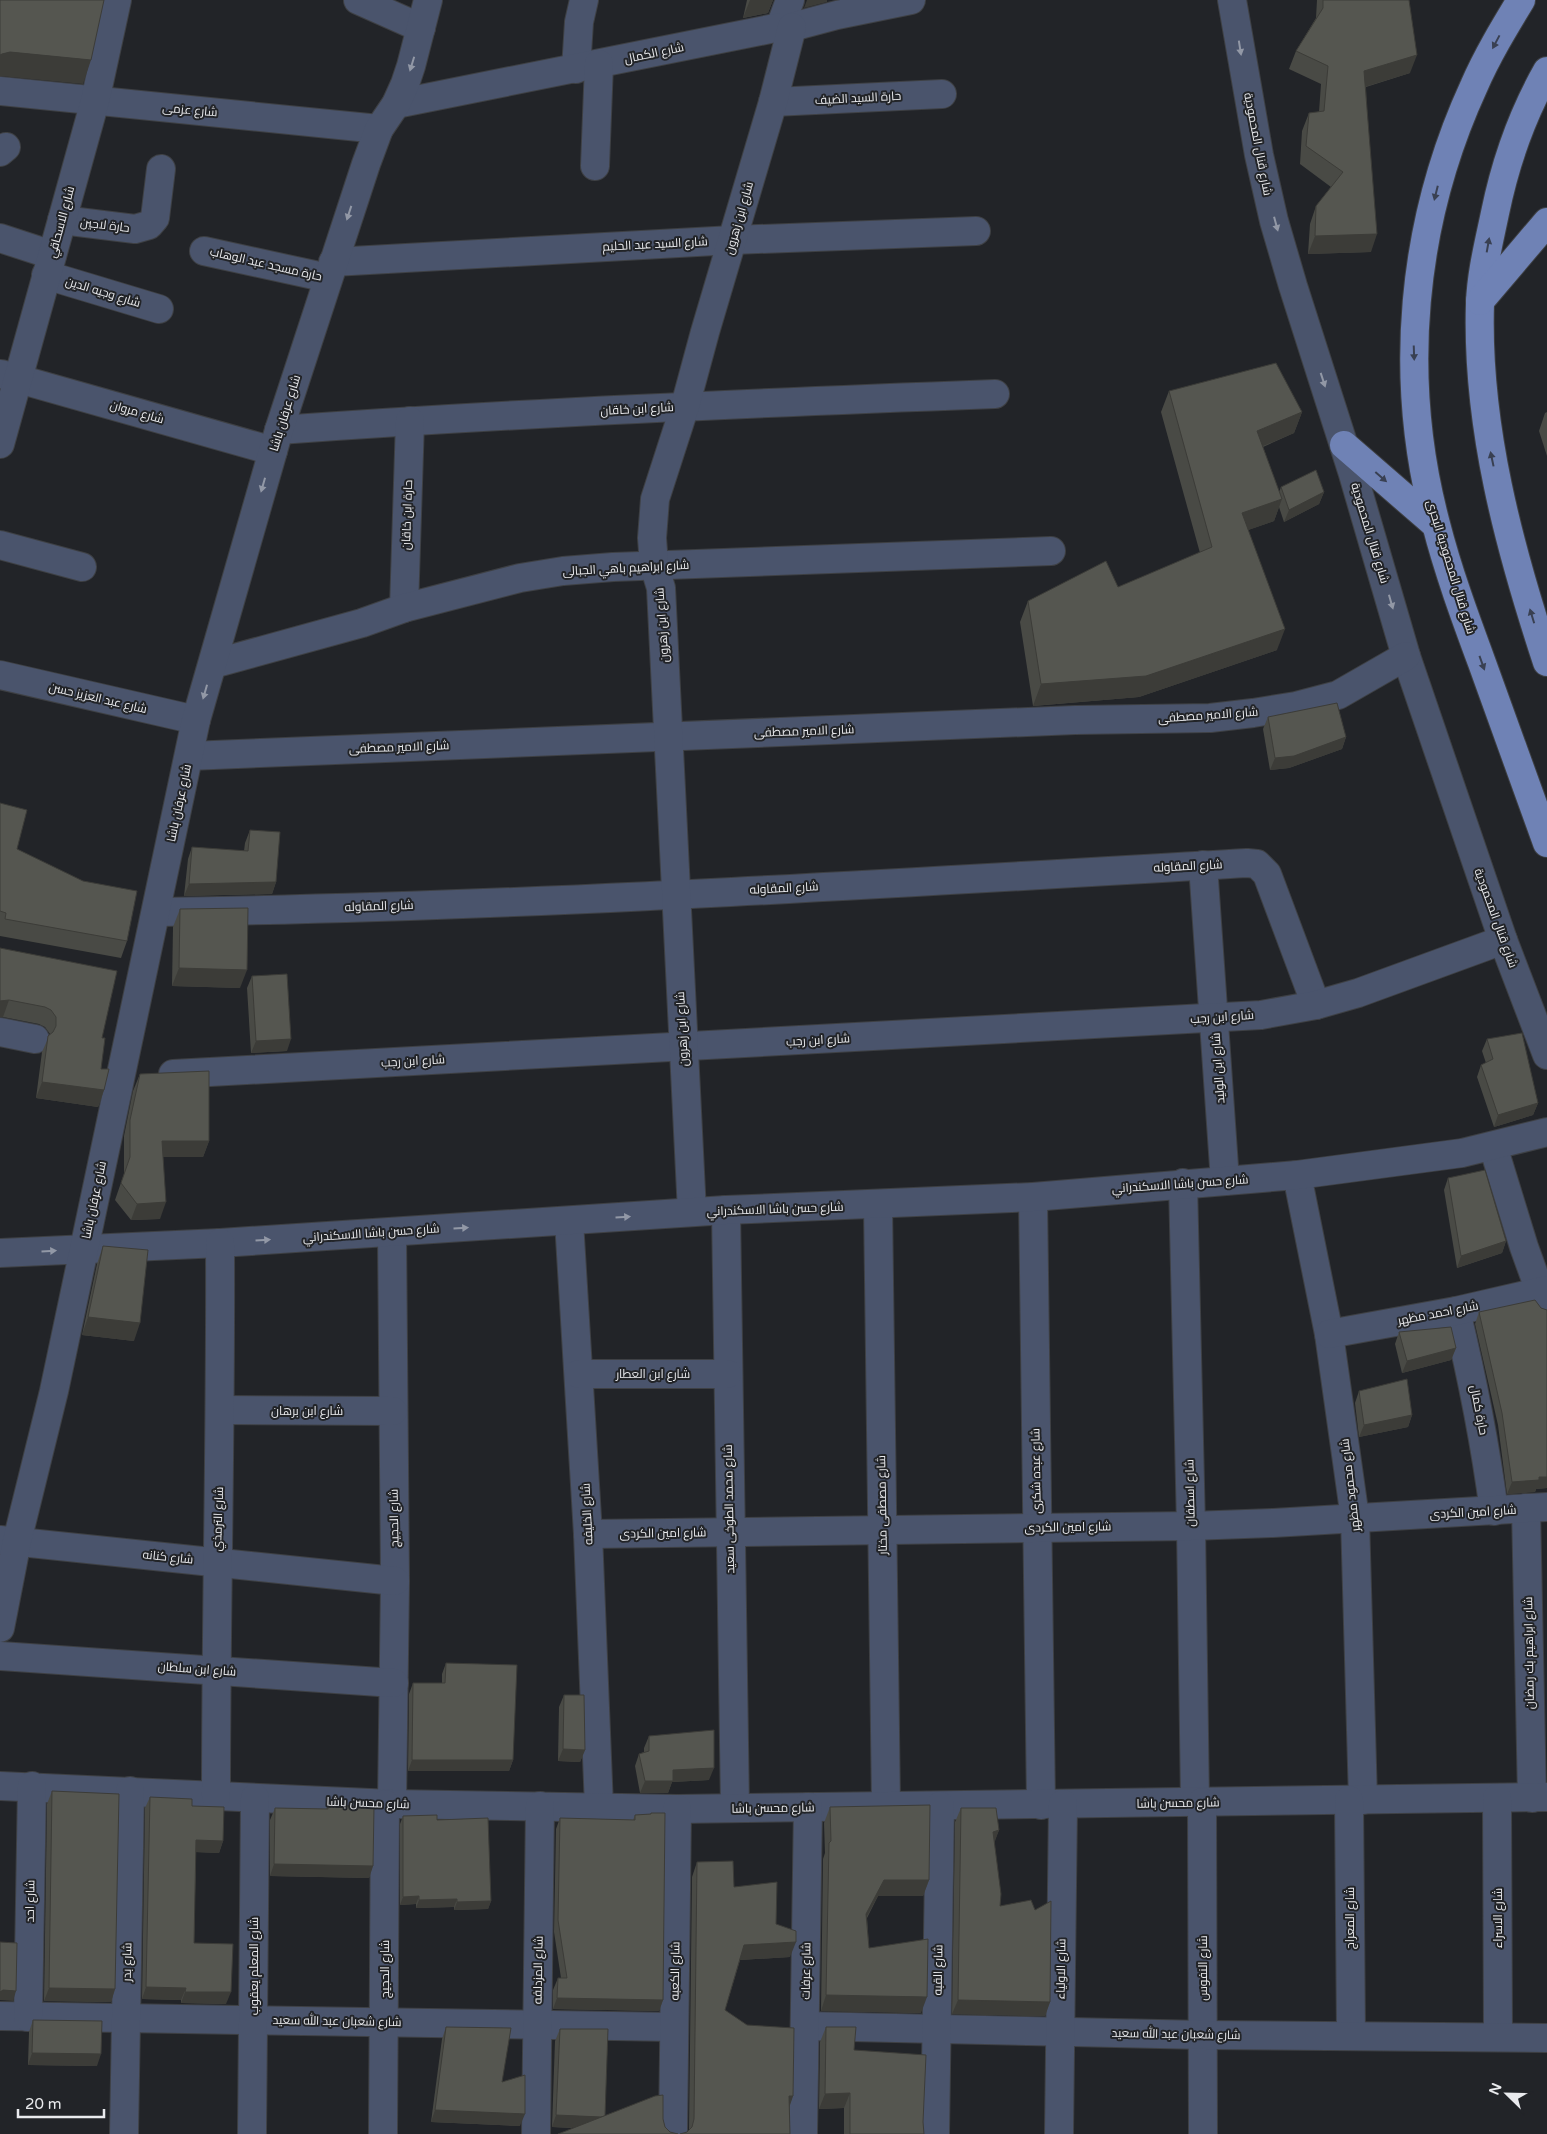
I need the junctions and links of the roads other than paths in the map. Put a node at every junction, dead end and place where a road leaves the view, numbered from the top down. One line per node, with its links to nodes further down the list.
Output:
1 (117, 0): 16 (street, شارع الاسحاقي)
2 (358, 0): 11 (street)
3 (428, 0): 11 (street, شارع عرفان باشا)
4 (584, 0): 12 (street)
5 (790, 0): 10 (street, شارع ابن زهرون)
6 (912, 0): 9 (street, شارع الكمال)
7 (1232, 0): 38 (street, شارع قنال المحمودية, one-way to 38)
8 (1521, 0): 39 (main road, شارع قنال المحمودية البحرى, one-way to 39)
9 (840, 7): 10 (street, شارع الكمال)
10 (786, 27): 12 (street, شارع الكمال); 17 (street, شارع ابن زهرون)
11 (421, 28): 18 (street, شارع عرفان باشا, one-way to 18)
12 (587, 67): 18 (street, شارع الكمال); 20 (street)
13 (1547, 71): 30 (main road, one-way to 13)
14 (0, 92): 16 (street, شارع عزمى)
15 (942, 94): 17 (street, حارة السيد الضيف)
16 (94, 101): 19 (street, شارع عزمى); 22 (street, شارع الاسحاقي)
17 (772, 102): 25 (street, شارع ابن زهرون)
18 (396, 104): 19 (street, شارع عرفان باشا)
19 (379, 128): 29 (street, شارع عرفان باشا, one-way to 29)
20 (595, 166)
21 (161, 169): 22 (street, حارة لاجين)
22 (62, 220): 28 (street, شارع الاسحاقي)
23 (1547, 222): 30 (main road)
24 (976, 231): 25 (street, شارع السيد عبد الحليم)
25 (733, 240): 29 (street, شارع السيد عبد الحليم); 34 (street, شارع ابن زهرون)
26 (6, 245): 28 (street, شارع وجيه الدين)
27 (204, 251): 29 (street, حارة مسجد عبد الوهاب)
28 (49, 265): 31 (street, شارع وجيه الدين); 32 (street, شارع الاسحاقي)
29 (330, 270): 36 (street, شارع عرفان باشا)
30 (1480, 301): 46 (main road, one-way to 30)
31 (159, 309)
32 (9, 376): 36 (street, شارع مروان); 37 (street, شارع الاسحاقي)
33 (995, 394): 34 (street, شارع ابن خاقان)
34 (685, 406): 35 (street, شارع ابن خاقان); 42 (street, شارع ابن زهرون)
35 (410, 421): 36 (street, شارع ابن خاقان); 44 (street, حارة ابن خاقان)
36 (276, 440): 47 (street, شارع عرفان باشا, one-way to 47)
37 (0, 444)
38 (1344, 445): 39 (main road, one-way to 39); 45 (street, شارع قنال المحمودية, one-way to 45)
39 (1435, 524): 52 (main road, شارع قنال المحمودية البحرى, one-way to 52)
40 (0, 545): 43 (street)
41 (1051, 551): 42 (street, شارع ابراهيم باهي الجبالى)
42 (654, 565): 44 (street, شارع ابراهيم باهي الجبالى); 50 (street, شارع ابن زهرون)
43 (82, 567)
44 (404, 608): 47 (street, شارع ابراهيم باهي الجبالى)
45 (1406, 656): 50 (street, شارع الامير مصطفى); 56 (street, شارع قنال المحمودية)
46 (1547, 662)
47 (213, 664): 49 (street, شارع عرفان باشا, one-way to 49)
48 (0, 675): 49 (street, شارع عبد العزيز حسن)
49 (196, 720): 51 (street, شارع عرفان باشا)
50 (667, 737): 51 (street, شارع الامير مصطفى); 54 (street, شارع ابن زهرون)
51 (189, 756): 55 (street, شارع عرفان باشا)
52 (1547, 843)
53 (1204, 865): 54 (street, شارع المقاوله); 59 (street, شارع المقاوله); 60 (street, شارع ابن الوليد)
54 (676, 894): 55 (street, شارع المقاوله); 63 (street, شارع ابن زهرون)
55 (156, 912): 58 (street, شارع عرفان باشا)
56 (1503, 940): 59 (street, شارع ابن رجب); 64 (street, شارع قنال المحمودية)
57 (113, 973): 58 (street)
58 (142, 978): 65 (street, شارع عرفان باشا)
59 (1316, 1005): 60 (street, شارع ابن رجب)
60 (1214, 1018): 63 (street, شارع ابن رجب); 69 (street, شارع ابن الوليد)
61 (0, 1032): 62 (street)
62 (35, 1039)
63 (683, 1047): 65 (street, شارع ابن رجب); 74 (street, شارع ابن زهرون)
64 (1547, 1055)
65 (120, 1076): 78 (street, شارع عرفان باشا)
66 (1547, 1132): 67 (street, شارع حسن باشا الاسكندراني)
67 (1493, 1146): 68 (street, شارع حسن باشا الاسكندراني); 80 (street)
68 (1297, 1174): 69 (street, شارع حسن باشا الاسكندراني); 82 (street, شارع محمود مظهر)
69 (1225, 1181): 70 (street, شارع حسن باشا الاسكندراني)
70 (1183, 1183): 71 (street, شارع حسن باشا الاسكندراني); 90 (street, شارع اسطفان)
71 (1033, 1197): 72 (street, شارع حسن باشا الاسكندراني); 91 (street, شارع عبده شكرى)
72 (878, 1205): 73 (street, شارع حسن باشا الاسكندراني); 92 (street, شارع مصطفى مختار)
73 (726, 1210): 74 (street, شارع حسن باشا الاسكندراني); 84 (street, شارع محمد الطوخى سعيد)
74 (692, 1212): 75 (street, شارع حسن باشا الاسكندراني, one-way to 74)
75 (569, 1221): 76 (street, شارع حسن باشا الاسكندراني, one-way to 75); 83 (street, شارع الخليفه)
76 (392, 1232): 77 (street, شارع حسن باشا الاسكندراني, one-way to 76); 86 (street, شارع الحجيج)
77 (220, 1243): 78 (street, شارع حسن باشا الاسكندراني); 85 (street, شارع الترمذي)
78 (83, 1249): 79 (street, شارع حسن باشا الاسكندراني, one-way to 78); 95 (street, شارع عرفان باشا)
79 (0, 1253)
80 (1545, 1298): 81 (street, شارع احمد مظهر)
81 (1456, 1311): 82 (street, شارع احمد مظهر); 88 (street, حارة كمال)
82 (1328, 1334): 89 (street, شارع محمود مظهر)
83 (579, 1374): 84 (street, شارع ابن العطار); 94 (street, شارع الخليفه)
84 (727, 1374): 93 (street, شارع محمد الطوخى سعيد)
85 (221, 1410): 86 (street, شارع ابن برهان); 96 (street, شارع الترمذي)
86 (393, 1411): 97 (street, شارع الحجيج)
87 (1537, 1508): 88 (street, شارع امين الكردى); 106 (street, شارع ابراهيم بك رمضان)
88 (1494, 1511): 89 (street, شارع امين الكردى)
89 (1355, 1518): 90 (street, شارع امين الكردى); 109 (street, شارع محمود مظهر)
90 (1191, 1526): 91 (street, شارع امين الكردى); 110 (street, شارع اسطفان)
91 (1036, 1528): 92 (street, شارع امين الكردى); 112 (street, شارع عبده شكرى)
92 (883, 1530): 93 (street, شارع امين الكردى); 114 (street, شارع مصطفى مختار)
93 (730, 1532): 94 (street, شارع امين الكردى); 119 (street, شارع محمد الطوخى سعيد)
94 (588, 1534): 116 (street, شارع الخليفه)
95 (9, 1540): 96 (street, شارع كنانه); 98 (street, شارع عرفان باشا)
96 (217, 1562): 97 (street, شارع كنانه); 100 (street, شارع الترمذي)
97 (395, 1581): 101 (street, شارع الحجيج)
98 (0, 1628)
99 (0, 1656): 100 (street, شارع ابن سلطان)
100 (217, 1671): 101 (street, شارع ابن سلطان); 105 (street, شارع الترمذي)
101 (394, 1683): 111 (street, شارع الحجيج)
102 (0, 1786): 103 (street, شارع محسن باشا)
103 (32, 1786): 104 (street, شارع محسن باشا); 121 (street, شارع احد)
104 (130, 1791): 105 (street, شارع محسن باشا); 122 (street, شارع بدر)
105 (216, 1796): 107 (street, شارع محسن باشا)
106 (1539, 1797): 108 (street, شارع محسن باشا)
107 (255, 1798): 111 (street, شارع محسن باشا); 123 (street, شارع المعلم يعقوب)
108 (1497, 1798): 109 (street, شارع محسن باشا); 132 (street, شارع الاسراء)
109 (1356, 1800): 110 (street, شارع محسن باشا); 131 (street, شارع المعراج)
110 (1198, 1802): 112 (street, شارع محسن باشا); 130 (street, شارع النفوس)
111 (389, 1804): 113 (street, شارع محسن باشا); 124 (street, شارع الحجيج)
112 (1052, 1804): 115 (street, شارع محسن باشا); 129 (street, شارع الاولياء)
113 (540, 1806): 116 (street, شارع محسن باشا); 125 (street, شارع المزدلفه)
114 (886, 1806): 115 (street, شارع محسن باشا); 117 (street, شارع محسن باشا)
115 (940, 1806): 128 (street, شارع القبه)
116 (599, 1807): 118 (street, شارع محسن باشا)
117 (808, 1807): 119 (street, شارع محسن باشا); 126 (street, شارع عرفات)
118 (677, 1808): 119 (street, شارع محسن باشا); 127 (street, شارع الكعبه)
119 (735, 1808)
120 (0, 2016): 121 (street, شارع شعبان عبد الله سعيد)
121 (28, 2017): 122 (street, شارع شعبان عبد الله سعيد)
122 (126, 2018): 123 (street, شارع شعبان عبد الله سعيد); 134 (street, شارع بدر)
123 (253, 2020): 124 (street, شارع شعبان عبد الله سعيد); 135 (street, شارع المعلم يعقوب)
124 (385, 2022): 125 (street, شارع شعبان عبد الله سعيد); 136 (street, شارع الحجيج)
125 (538, 2024): 127 (street, شارع شعبان عبد الله سعيد); 137 (street, شارع المزدلفه)
126 (806, 2026): 128 (street, شارع شعبان عبد الله سعيد); 139 (street, شارع عرفات)
127 (674, 2027): 138 (street, شارع الكعبه)
128 (937, 2029): 129 (street, شارع شعبان عبد الله سعيد); 140 (street, شارع القبه)
129 (1061, 2032): 130 (street, شارع شعبان عبد الله سعيد); 141 (street, شارع الاولياء)
130 (1203, 2035): 131 (street, شارع شعبان عبد الله سعيد); 142 (street, شارع النفوس)
131 (1350, 2036): 132 (street, شارع شعبان عبد الله سعيد)
132 (1498, 2037): 133 (street, شارع شعبان عبد الله سعيد)
133 (1547, 2038)
134 (124, 2134)
135 (252, 2134)
136 (383, 2134)
137 (536, 2134)
138 (673, 2134)
139 (803, 2134)
140 (935, 2134)
141 (1060, 2134)
142 (1203, 2134)

